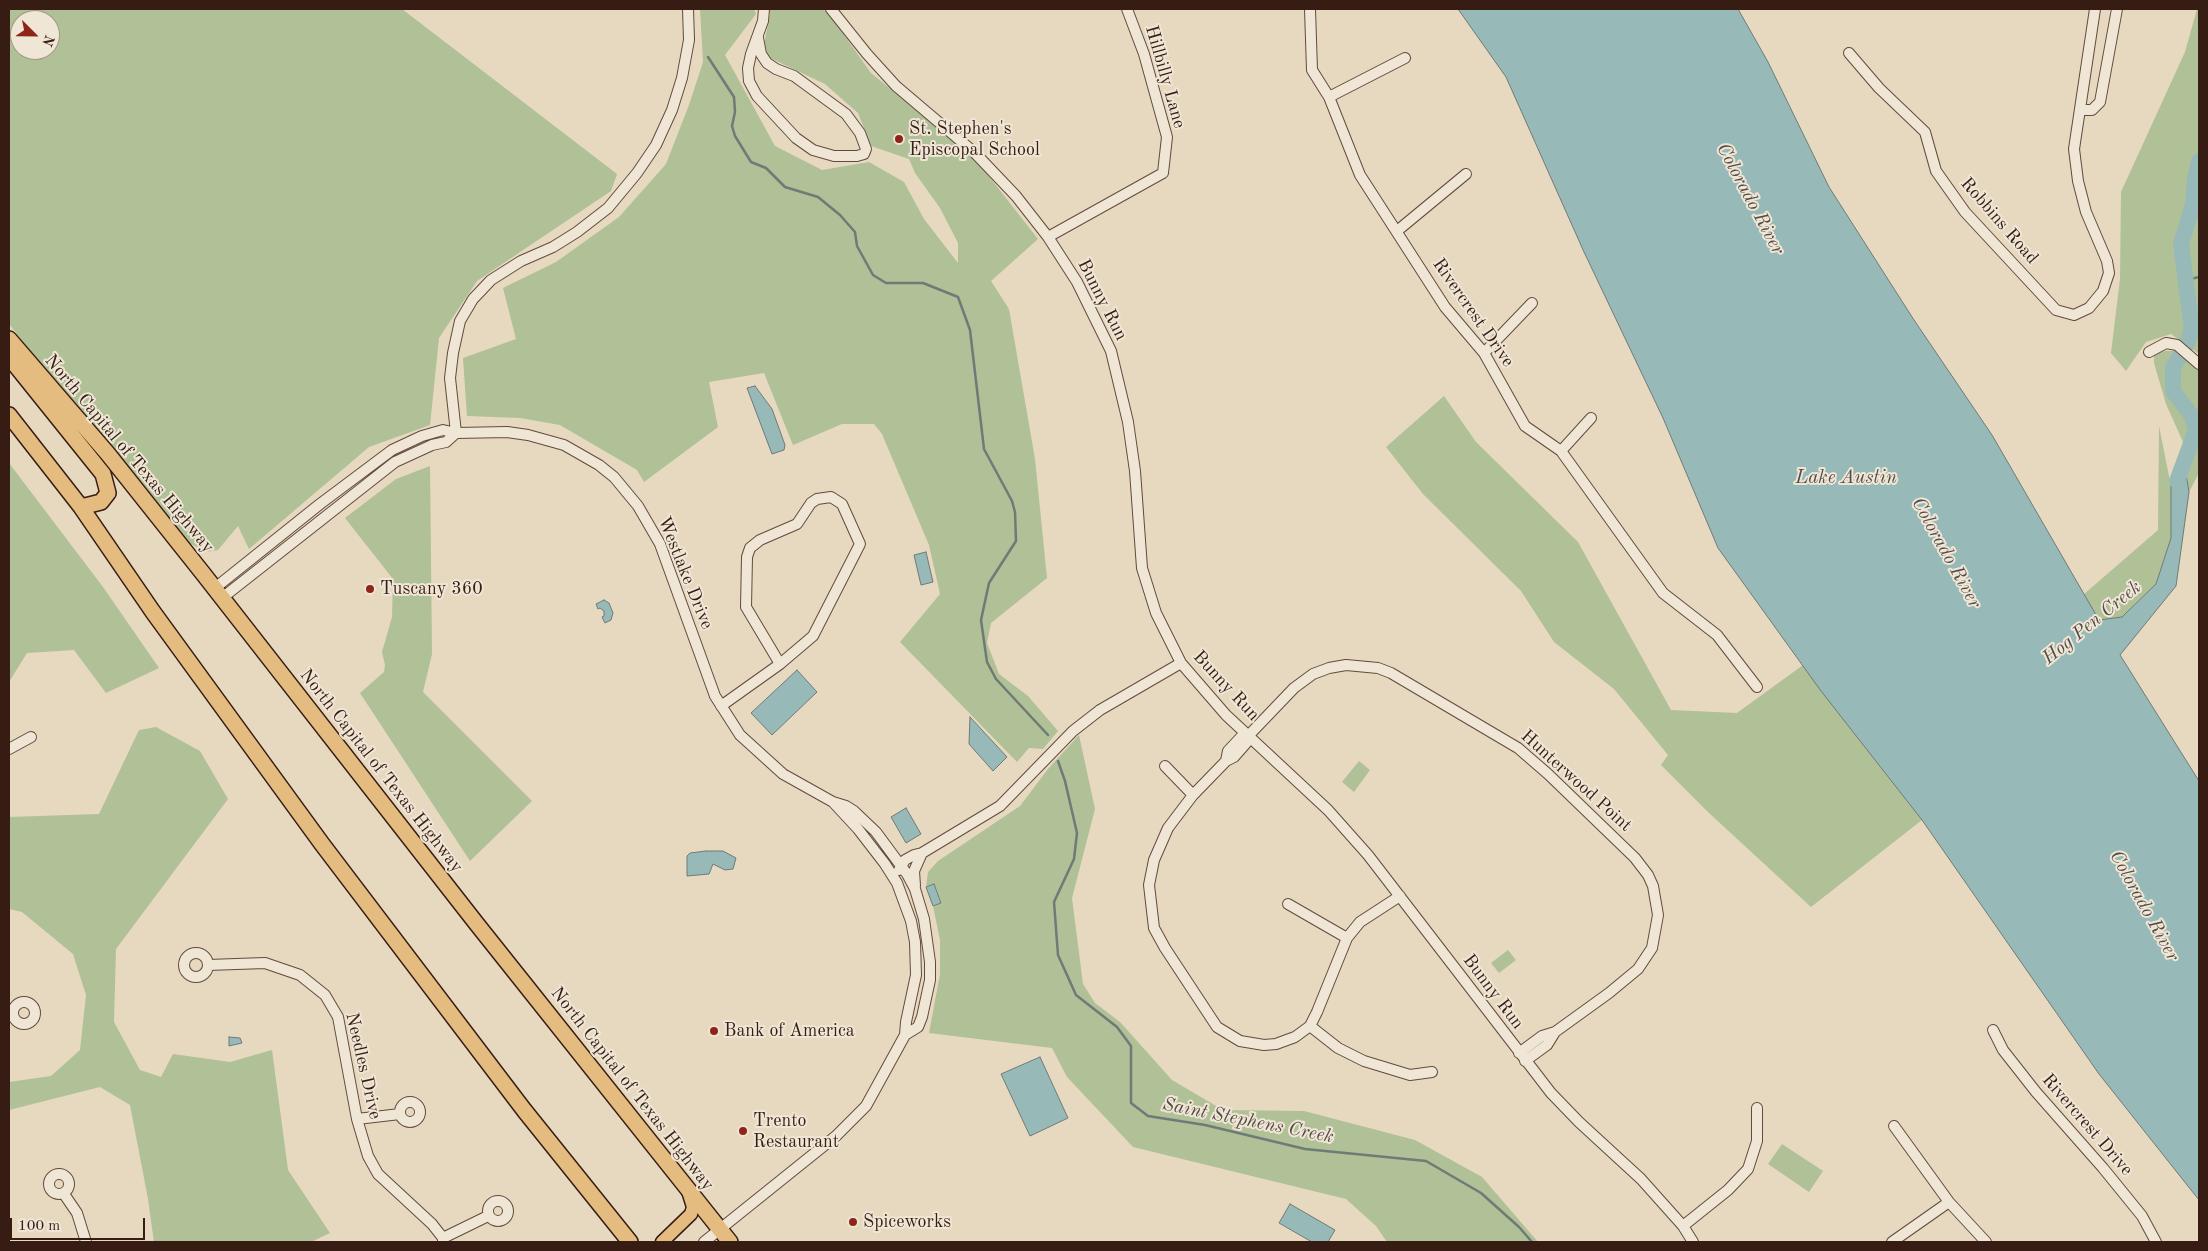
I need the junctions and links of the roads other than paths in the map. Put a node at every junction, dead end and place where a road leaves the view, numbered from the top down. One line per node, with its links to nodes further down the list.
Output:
1 (688, 9): 24 (street)
2 (764, 9): 8 (street)
3 (831, 9): 15 (street, Bunny Run)
4 (1127, 9): 15 (street, Hillbilly Lane)
5 (1310, 9): 11 (street, Rivercrest Drive)
6 (2095, 9): 12 (street)
7 (2117, 9): 12 (street)
8 (758, 38): 8 (street)
9 (1849, 53): 12 (street, Robbins Road)
10 (1405, 58): 11 (street)
11 (1329, 97): 14 (street, Rivercrest Drive)
12 (2080, 110)
13 (1466, 174): 14 (street)
14 (1398, 231): 18 (street, Rivercrest Drive)
15 (1048, 237): 28 (street, Bunny Run)
16 (1532, 303): 18 (street)
17 (9, 339): 27 (highway, North Capital of Texas Highway)
18 (1484, 352): 25 (street, Rivercrest Drive)
19 (2149, 352): 21 (street)
20 (9, 357): 26 (highway)
21 (2199, 364)
22 (9, 415): 26 (highway)
23 (1591, 418): 25 (street)
24 (456, 432): 27 (street); 31 (street, Westlake Drive)
25 (1561, 451): 30 (street, Rivercrest Drive)
26 (81, 507): 63 (highway)
27 (219, 593): 55 (highway, North Capital of Texas Highway)
28 (1181, 663): 32 (street, Bunny Run); 38 (street)
29 (780, 664): 29 (street); 31 (street)
30 (1758, 687)
31 (721, 706): 37 (street, Westlake Drive)
32 (1249, 735): 36 (street, Hunterwood Point); 42 (street, Bunny Run); 49 (street, Hunterwood Point)
33 (31, 737): 34 (street)
34 (9, 749)
35 (1165, 766): 36 (street)
36 (1193, 795): 46 (street, Hunterwood Point)
37 (833, 802): 39 (street, Westlake Drive); 40 (street, Westlake Drive)
38 (922, 853): 39 (street); 41 (street)
39 (902, 865): 40 (street); 41 (street, Westlake Drive)
40 (897, 883): 48 (street, Westlake Drive)
41 (915, 889): 48 (street, Westlake Drive)
42 (1400, 896): 44 (street); 49 (street, Bunny Run)
43 (1288, 904): 44 (street)
44 (1347, 938): 46 (street)
45 (208, 965): 53 (street, Needles Drive)
46 (1310, 1026): 50 (street)
47 (1993, 1030): 70 (street, Rivercrest Drive)
48 (905, 1035): 60 (street, Westlake Drive)
49 (1522, 1057): 59 (street, Bunny Run)
50 (1432, 1072)
51 (1757, 1108): 59 (street)
52 (400, 1114): 53 (street)
53 (357, 1119): 61 (street, Needles Drive)
54 (1894, 1126): 57 (street)
55 (687, 1188): 60 (highway, North Capital of Texas Highway); 64 (main road)
56 (64, 1194): 62 (street)
57 (1949, 1202): 68 (street); 69 (street)
58 (488, 1216): 61 (street)
59 (1683, 1226): 67 (street, Bunny Run)
60 (720, 1230): 65 (street, Westlake Drive); 66 (highway, North Capital of Texas Highway)
61 (443, 1240)
62 (86, 1242)
63 (630, 1242)
64 (662, 1242)
65 (704, 1242)
66 (730, 1242)
67 (1693, 1242)
68 (1892, 1242)
69 (1986, 1242)
70 (2156, 1242)

